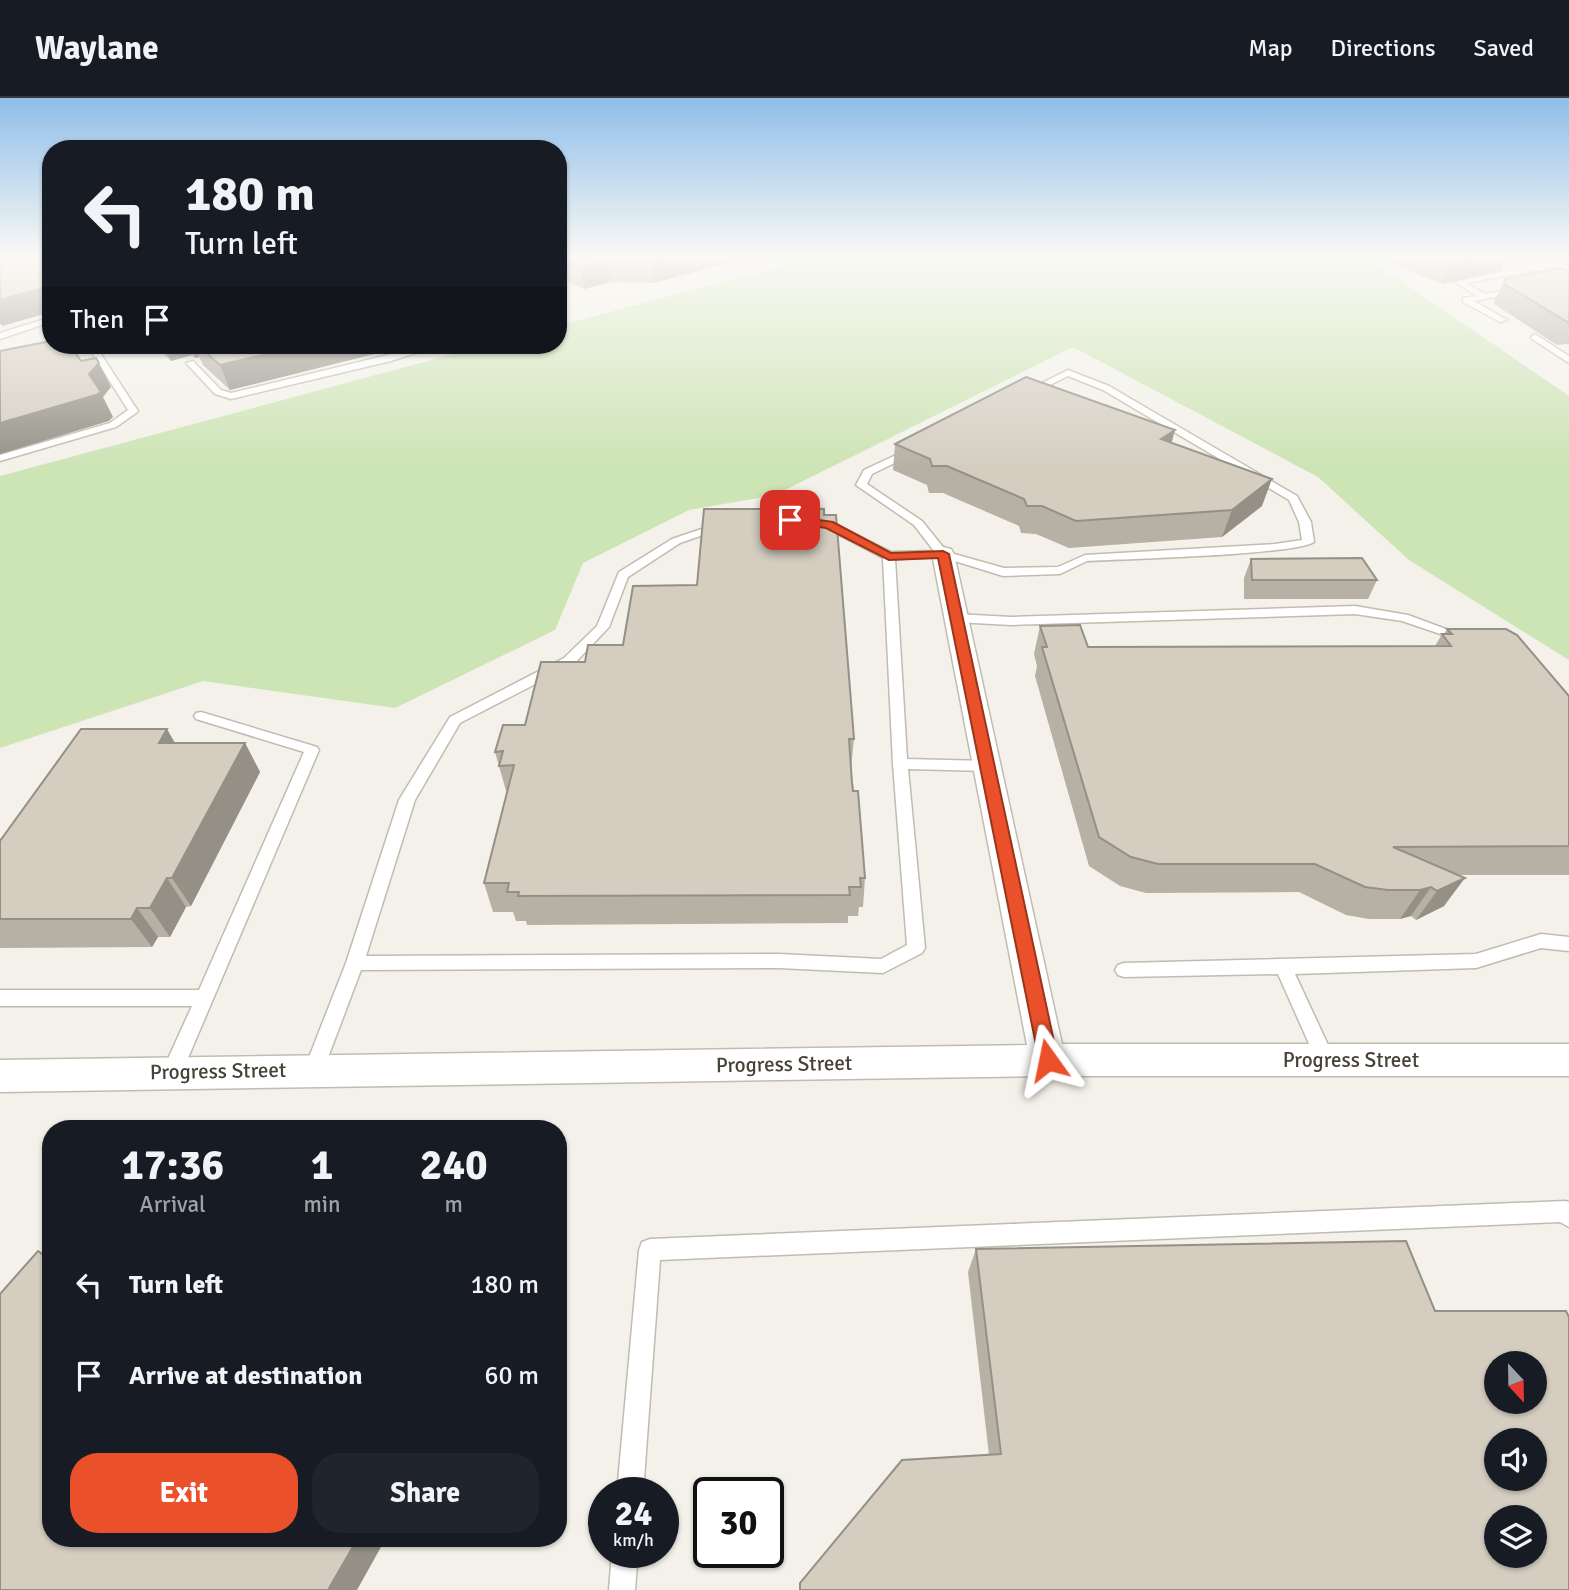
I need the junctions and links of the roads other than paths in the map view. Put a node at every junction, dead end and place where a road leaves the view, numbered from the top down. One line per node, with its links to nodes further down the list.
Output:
1 (25, 328): 2 (lane)
2 (0, 336)
3 (1535, 337): 8 (lane)
4 (42, 352): 9 (street)
5 (97, 354): 12 (lane)
6 (406, 354): 7 (lane)
7 (202, 360)
8 (1569, 360)
9 (0, 362)
10 (1018, 397): 15 (lane)
11 (918, 447): 15 (lane)
12 (0, 458)
13 (806, 522): 16 (lane)
14 (736, 523): 23 (lane)
15 (943, 554): 16 (lane); 17 (street)
16 (889, 556): 20 (lane)
17 (956, 618): 18 (lane); 21 (street)
18 (1478, 642)
19 (201, 716): 27 (lane)
20 (900, 764): 21 (lane); 23 (lane)
21 (987, 766): 28 (street)
22 (1569, 944): 24 (lane)
23 (355, 963): 31 (lane)
24 (1283, 967): 25 (lane); 29 (lane)
25 (1124, 970)
26 (0, 998): 27 (lane)
27 (203, 998): 32 (lane)
28 (1048, 1060): 29 (street, Progress Street); 31 (street, Progress Street)
29 (1326, 1060): 30 (street, Progress Street)
30 (1569, 1060)
31 (314, 1070): 32 (street, Progress Street)
32 (172, 1072): 33 (street, Progress Street)
33 (0, 1076)
34 (1569, 1217): 35 (lane)
35 (631, 1477)
36 (624, 1568): 37 (lane)
37 (622, 1590)

